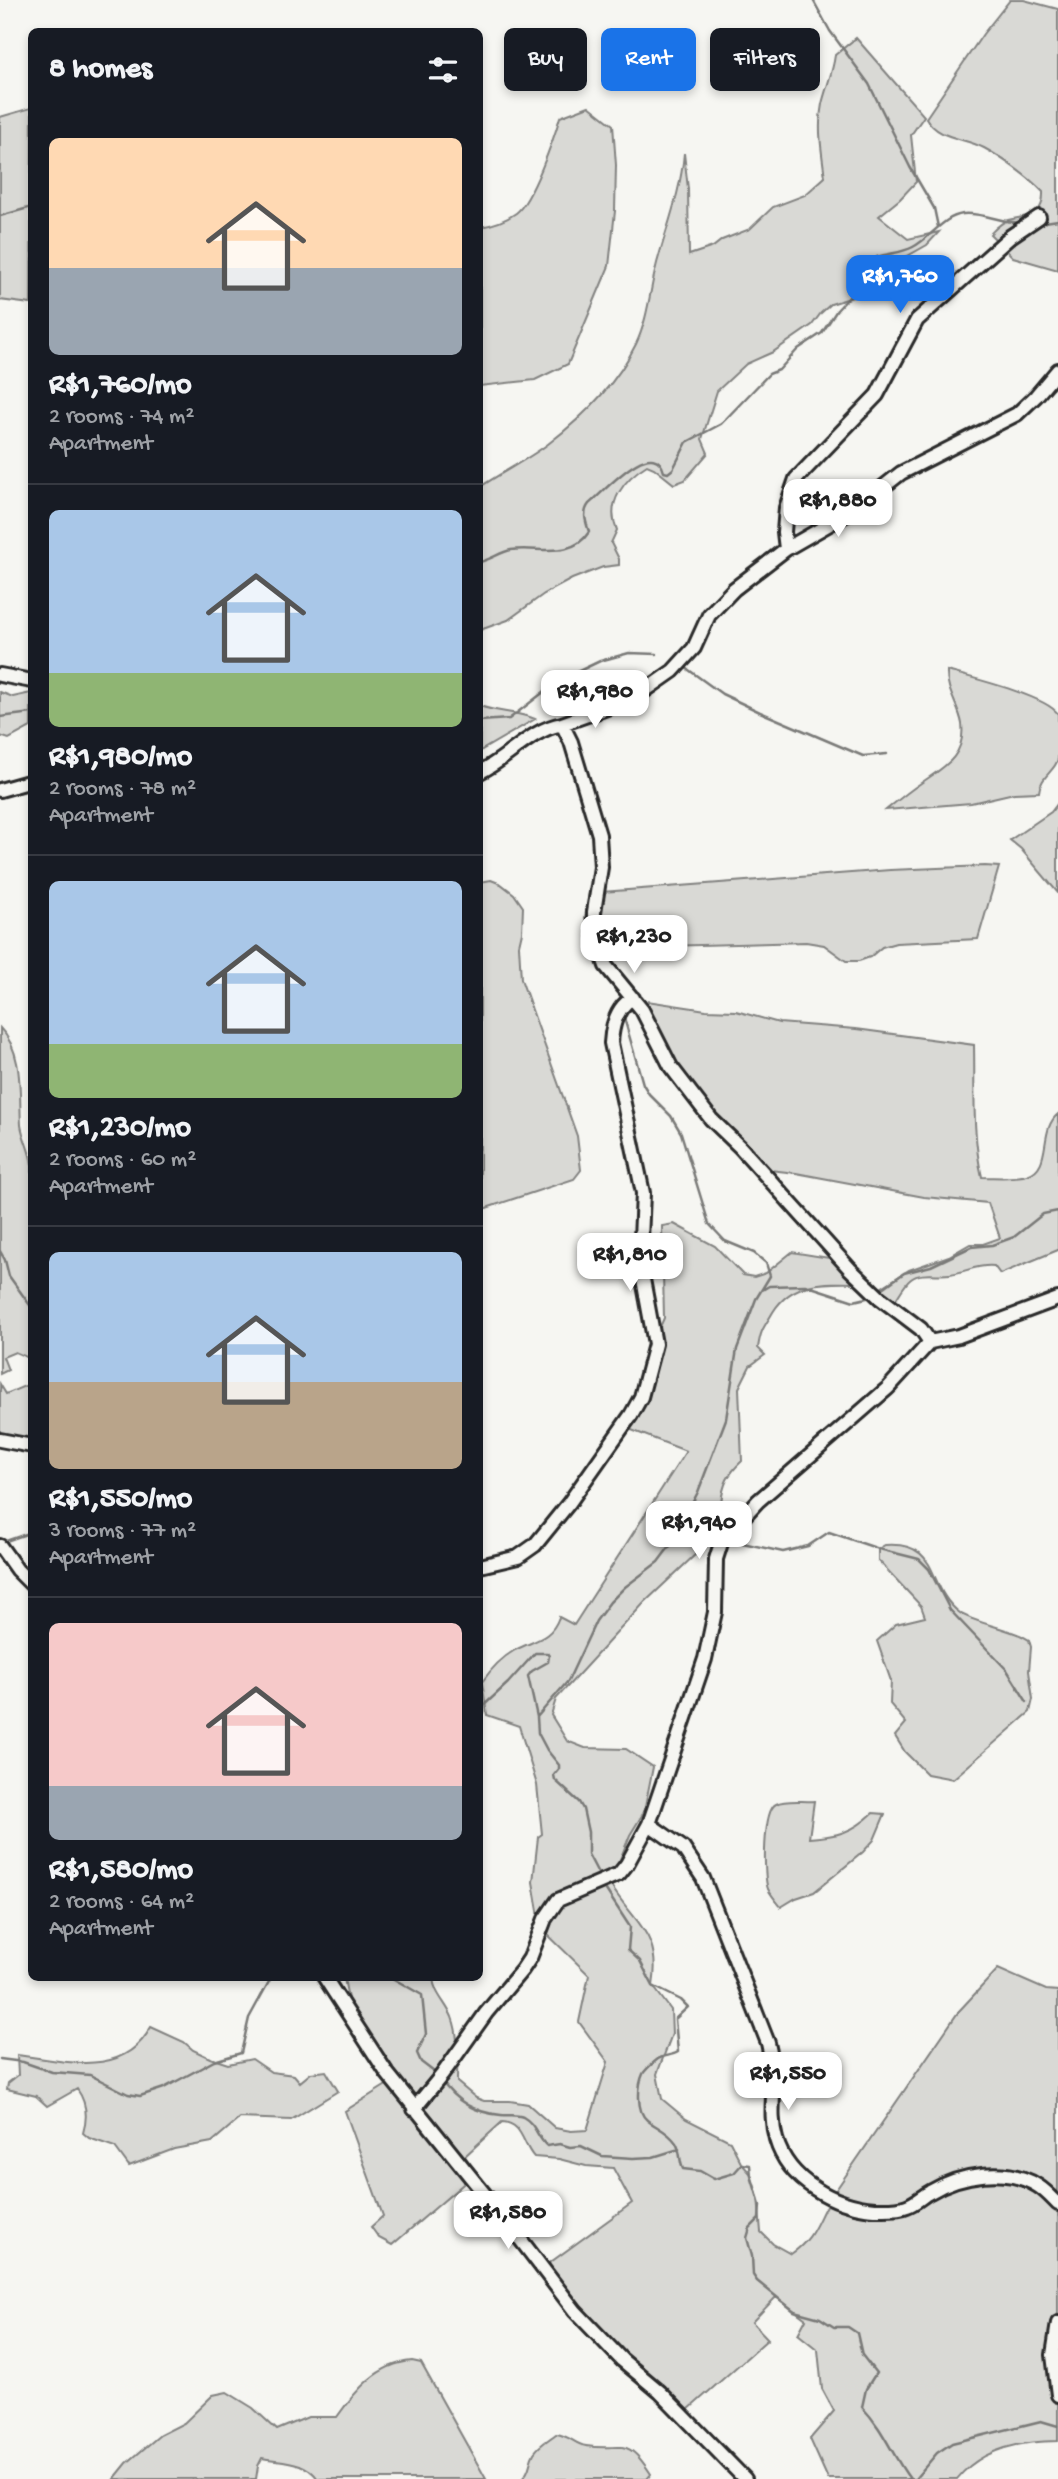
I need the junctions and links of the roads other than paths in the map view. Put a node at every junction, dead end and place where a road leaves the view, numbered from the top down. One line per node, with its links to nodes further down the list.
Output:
1 (1039, 217): 3 (street)
2 (1058, 370): 3 (street)
3 (786, 549): 6 (street)
4 (0, 675): 5 (street)
5 (28, 680)
6 (562, 724): 7 (street); 10 (street)
7 (483, 770)
8 (28, 782): 9 (street)
9 (0, 790)
10 (633, 998): 12 (street); 16 (street)
11 (1058, 1299): 12 (street)
12 (930, 1342): 18 (street)
13 (0, 1440): 14 (street)
14 (28, 1445)
15 (3, 1550): 17 (street)
16 (483, 1565)
17 (28, 1580)
18 (649, 1824): 20 (street); 21 (street)
19 (327, 1981): 20 (street)
20 (414, 2109): 24 (street)
21 (1058, 2204)
22 (1058, 2323): 23 (street)
23 (1058, 2395)
24 (745, 2479)

